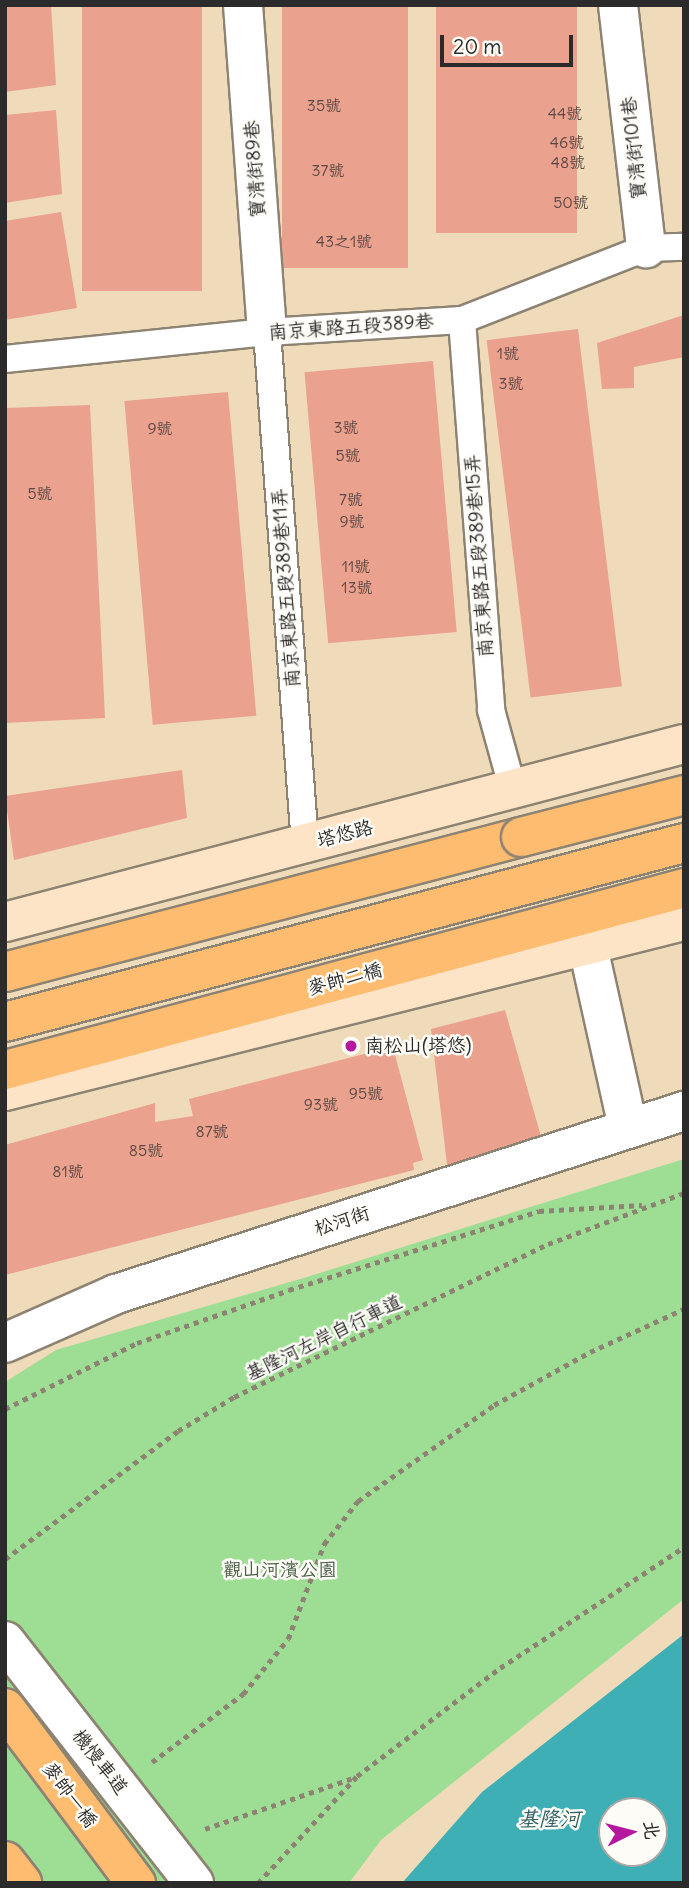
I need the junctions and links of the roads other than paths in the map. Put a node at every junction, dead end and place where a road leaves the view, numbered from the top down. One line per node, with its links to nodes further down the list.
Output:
1 (243, 5): 6 (street, 寶清街89巷)
2 (618, 5): 4 (street, 寶清街101巷)
3 (684, 247): 4 (lane, 南京東路五段389巷)
4 (646, 248): 5 (lane, 南京東路五段389巷)
5 (462, 320): 6 (lane, 南京東路五段389巷); 9 (lane, 南京東路五段389巷15弄)
6 (267, 332): 7 (lane, 南京東路五段389巷); 12 (lane, 南京東路五段389巷11弄)
7 (5, 359)
8 (684, 744): 9 (main road, 塔悠路)
9 (513, 790): 12 (main road, 塔悠路)
10 (684, 795): 17 (highway, bridge)
11 (684, 843): 18 (highway, bridge)
12 (305, 844): 15 (main road, 塔悠路)
13 (684, 888): 19 (highway, 麥帥二橋)
14 (684, 921): 16 (main road)
15 (5, 922)
16 (588, 947): 20 (main road); 22 (street)
17 (5, 972)
18 (5, 1022)
19 (5, 1070)
20 (5, 1091)
21 (684, 1111): 22 (street, 松河街)
22 (628, 1127): 23 (street, 松河街)
23 (5, 1343)
24 (5, 1641): 29 (street, 機慢車道, bridge)
25 (5, 1708): 28 (highway, 麥帥一橋, bridge)
26 (5, 1860): 27 (highway, bridge)
27 (22, 1883)
28 (136, 1883)
29 (194, 1883)

